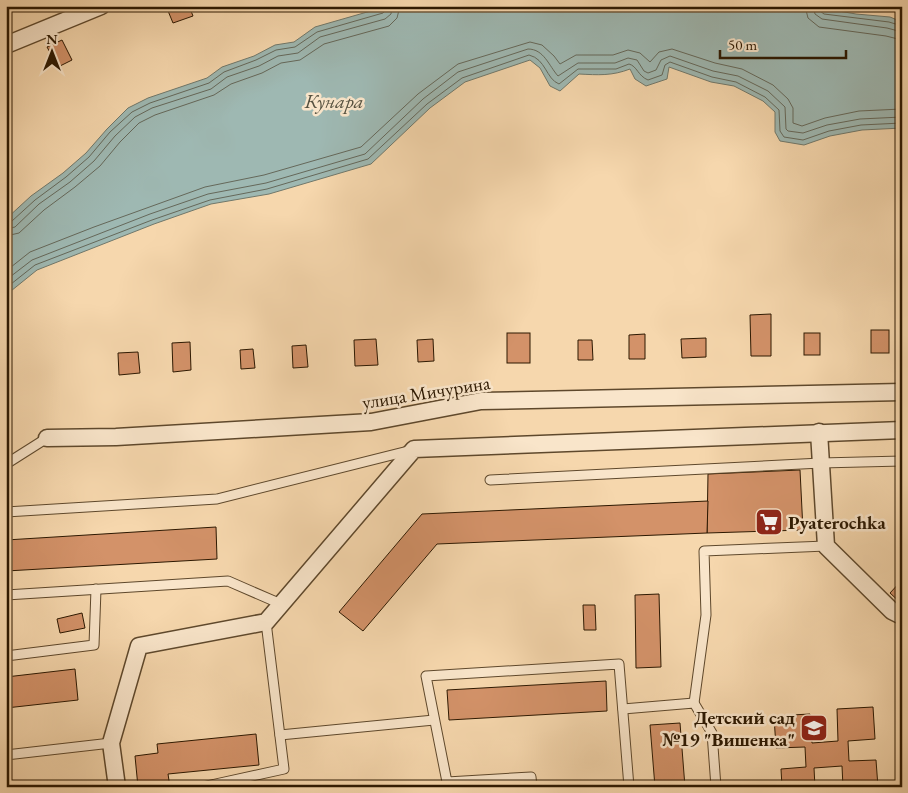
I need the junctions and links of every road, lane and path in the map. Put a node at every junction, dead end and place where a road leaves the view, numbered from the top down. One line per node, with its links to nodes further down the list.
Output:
1 (102, 6): 2 (street)
2 (6, 45)
3 (902, 392): 6 (street, улица Мичурина)
4 (902, 430): 5 (street)
5 (819, 432): 7 (street); 9 (street)
6 (47, 438): 10 (lane)
7 (414, 449): 12 (lane); 16 (street)
8 (902, 461): 9 (lane)
9 (821, 463): 11 (lane); 13 (street)
10 (6, 464)
11 (490, 480)
12 (6, 512)
13 (826, 546): 17 (street); 20 (lane)
14 (96, 589): 15 (lane); 16 (lane); 19 (lane)
15 (6, 595)
16 (281, 604): 18 (street)
17 (902, 616)
18 (266, 622): 23 (lane); 24 (street)
19 (6, 656)
20 (694, 703): 21 (lane); 30 (lane)
21 (623, 709): 22 (lane); 29 (lane)
22 (434, 720): 23 (lane); 28 (lane)
23 (280, 735): 27 (lane)
24 (111, 743): 25 (lane); 26 (street)
25 (6, 755)
26 (117, 787)
27 (202, 787)
28 (532, 787)
29 (628, 787)
30 (716, 787)

